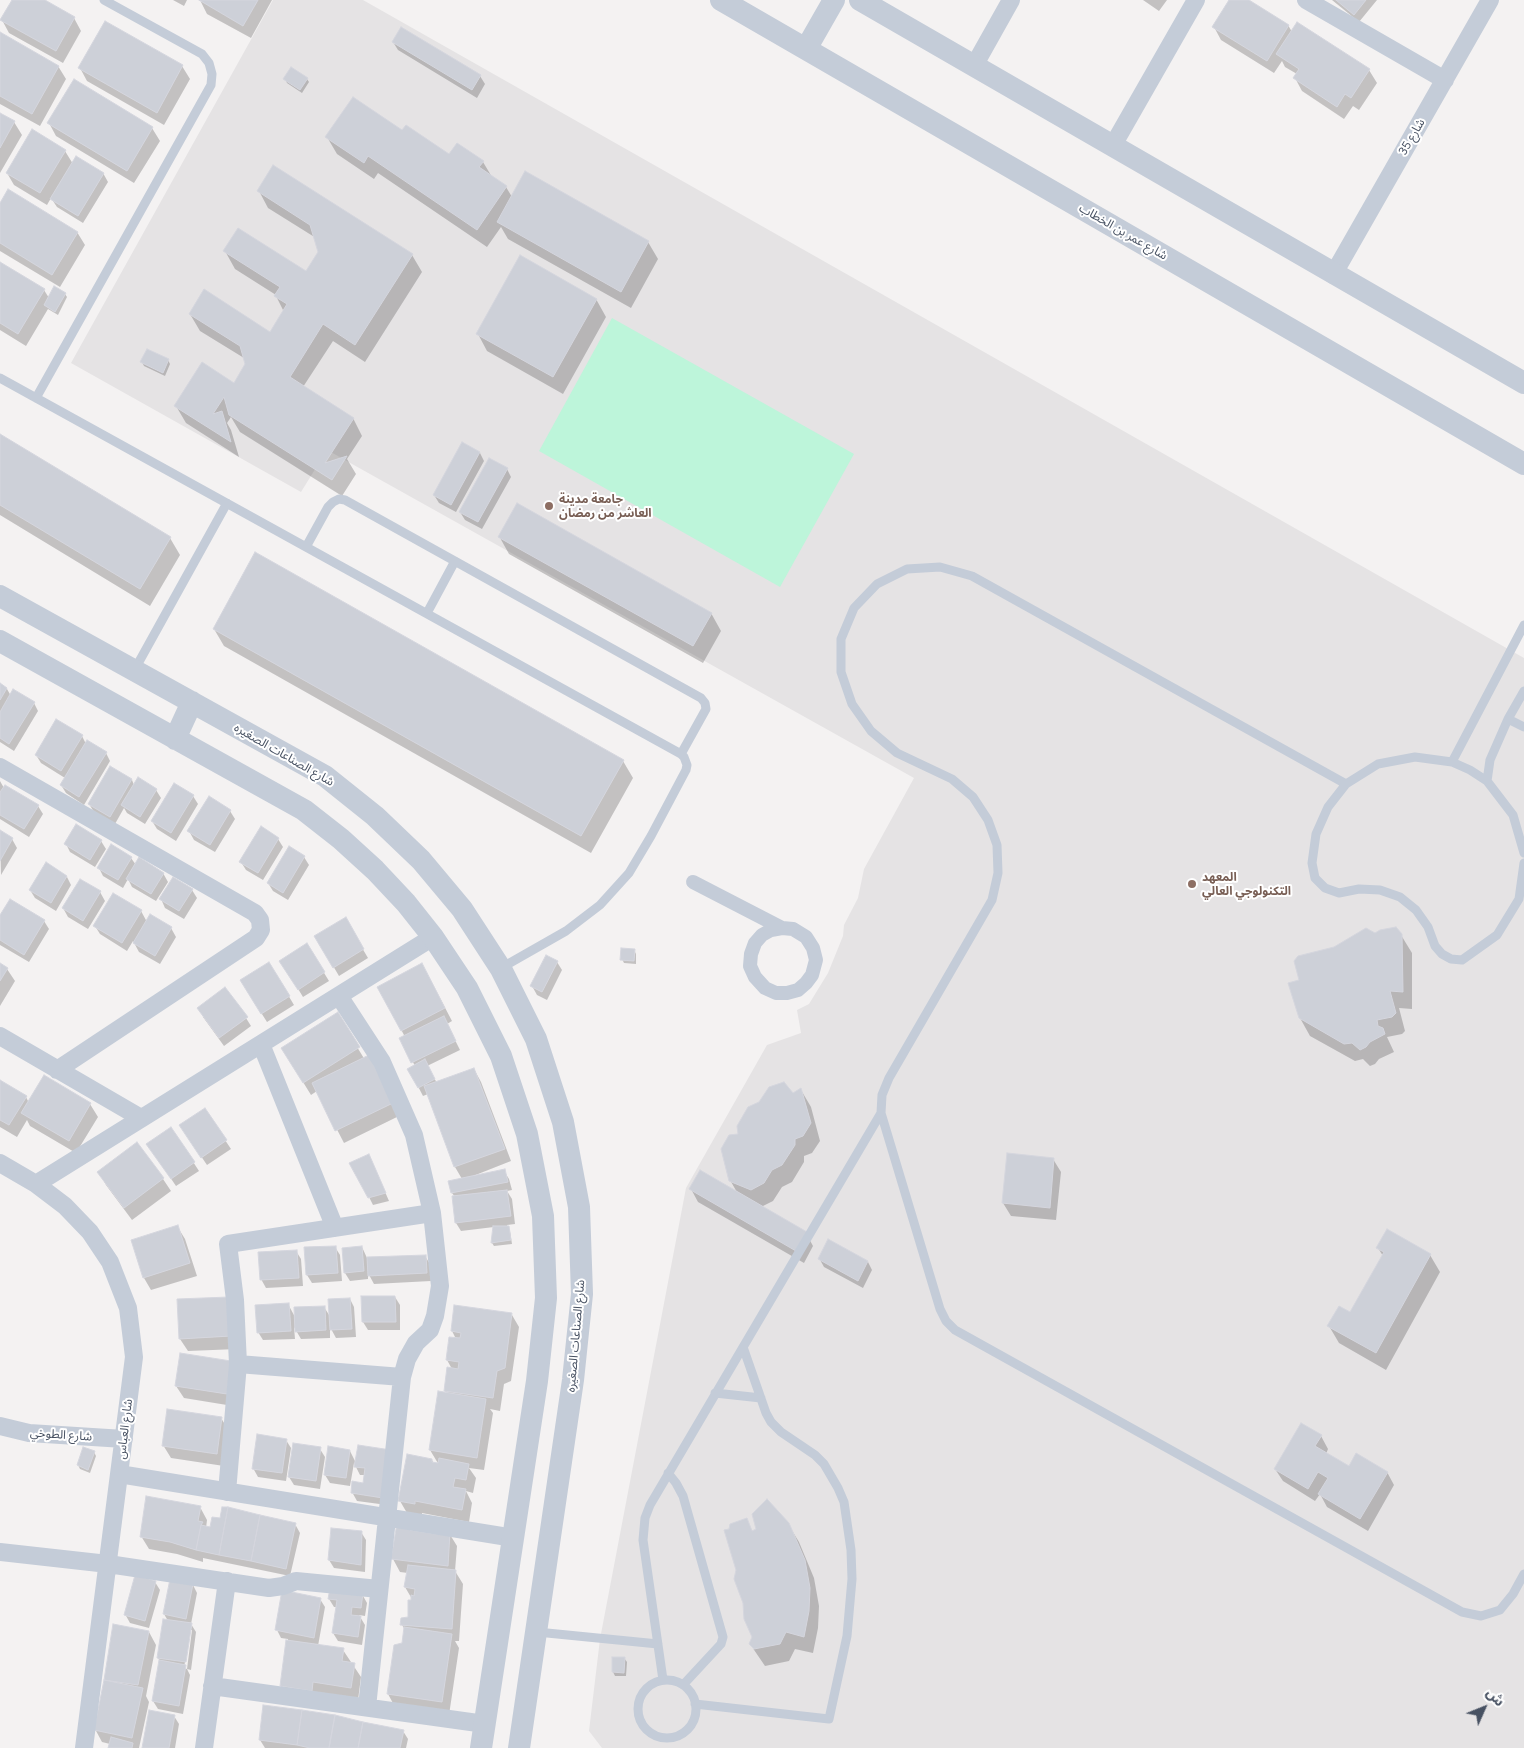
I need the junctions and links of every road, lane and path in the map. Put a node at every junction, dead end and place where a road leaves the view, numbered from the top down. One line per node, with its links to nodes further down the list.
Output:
1 (104, 0): 16 (lane)
2 (722, 0): 9 (street, شارع عمر بن الخطاب)
3 (834, 0): 9 (street)
4 (860, 0): 10 (street)
5 (1012, 0): 10 (street)
6 (1196, 0): 12 (street)
7 (1306, 0): 11 (street)
8 (1490, 0): 11 (street, شارع 35)
9 (806, 49): 17 (street, شارع عمر بن الخطاب)
10 (974, 66): 12 (street)
11 (1444, 80): 13 (street, شارع 35)
12 (1112, 147): 13 (street)
13 (1333, 274): 15 (street)
14 (0, 378): 16 (lane)
15 (1524, 384)
16 (36, 398): 18 (lane)
17 (1524, 464)
18 (227, 503): 19 (lane); 25 (lane)
19 (306, 546): 20 (lane); 22 (lane)
20 (454, 561): 22 (lane); 31 (lane)
21 (0, 596): 25 (street, شارع الصناعات الصغيره)
22 (427, 613): 31 (lane)
23 (1524, 625): 32 (lane)
24 (0, 641): 30 (street)
25 (135, 670): 27 (street, شارع الصناعات الصغيره)
26 (1524, 691): 28 (lane)
27 (192, 702): 30 (street); 41 (street, شارع الصناعات الصغيره)
28 (1508, 719): 29 (lane); 34 (lane)
29 (1524, 727)
30 (175, 739): 40 (street)
31 (681, 754): 41 (lane)
32 (1452, 762): 34 (lane); 35 (lane)
33 (0, 767): 45 (street)
34 (1487, 781): 36 (lane)
35 (1346, 784): 37 (lane); 46 (lane)
36 (1524, 853)
37 (1524, 863)
38 (693, 882): 39 (street)
39 (782, 928): 39 (street)
40 (433, 937): 42 (street); 63 (street)
41 (501, 969): 69 (street, شارع الصناعات الصغيره)
42 (339, 996): 44 (street); 50 (street)
43 (0, 1036): 45 (street)
44 (261, 1044): 47 (street); 51 (street)
45 (57, 1070): 47 (street)
46 (881, 1113): 52 (lane); 66 (lane)
47 (141, 1118): 49 (street)
48 (0, 1163): 49 (street, شارع العباس)
49 (36, 1184): 58 (street, شارع العباس)
50 (432, 1213): 51 (street); 54 (street)
51 (335, 1228): 53 (street)
52 (743, 1347): 55 (lane); 56 (lane)
53 (238, 1364): 54 (street); 61 (street)
54 (402, 1377): 62 (street)
55 (715, 1393): 56 (lane); 59 (lane)
56 (761, 1398): 74 (lane)
57 (0, 1426): 58 (street, شارع الطوخي)
58 (124, 1439): 60 (street, شارع العباس)
59 (668, 1473): 70 (lane); 73 (lane)
60 (119, 1474): 61 (street); 65 (street, شارع العباس)
61 (227, 1492): 62 (street)
62 (386, 1517): 63 (street); 68 (street)
63 (514, 1538): 76 (street)
64 (0, 1552): 65 (street)
65 (108, 1564): 67 (street); 77 (street, شارع العباس)
66 (1524, 1574)
67 (227, 1581): 68 (street); 72 (street)
68 (379, 1589): 75 (street)
69 (536, 1632): 70 (lane); 80 (street, شارع الصناعات الصغيره)
70 (658, 1644): 71 (lane)
71 (663, 1680): 73 (lane); 74 (lane)
72 (212, 1686): 75 (street); 78 (street)
73 (683, 1686): 74 (lane)
74 (695, 1704)
75 (367, 1707): 76 (street)
76 (485, 1724): 79 (street)
77 (84, 1748)
78 (204, 1748)
79 (481, 1748)
80 (520, 1748)

